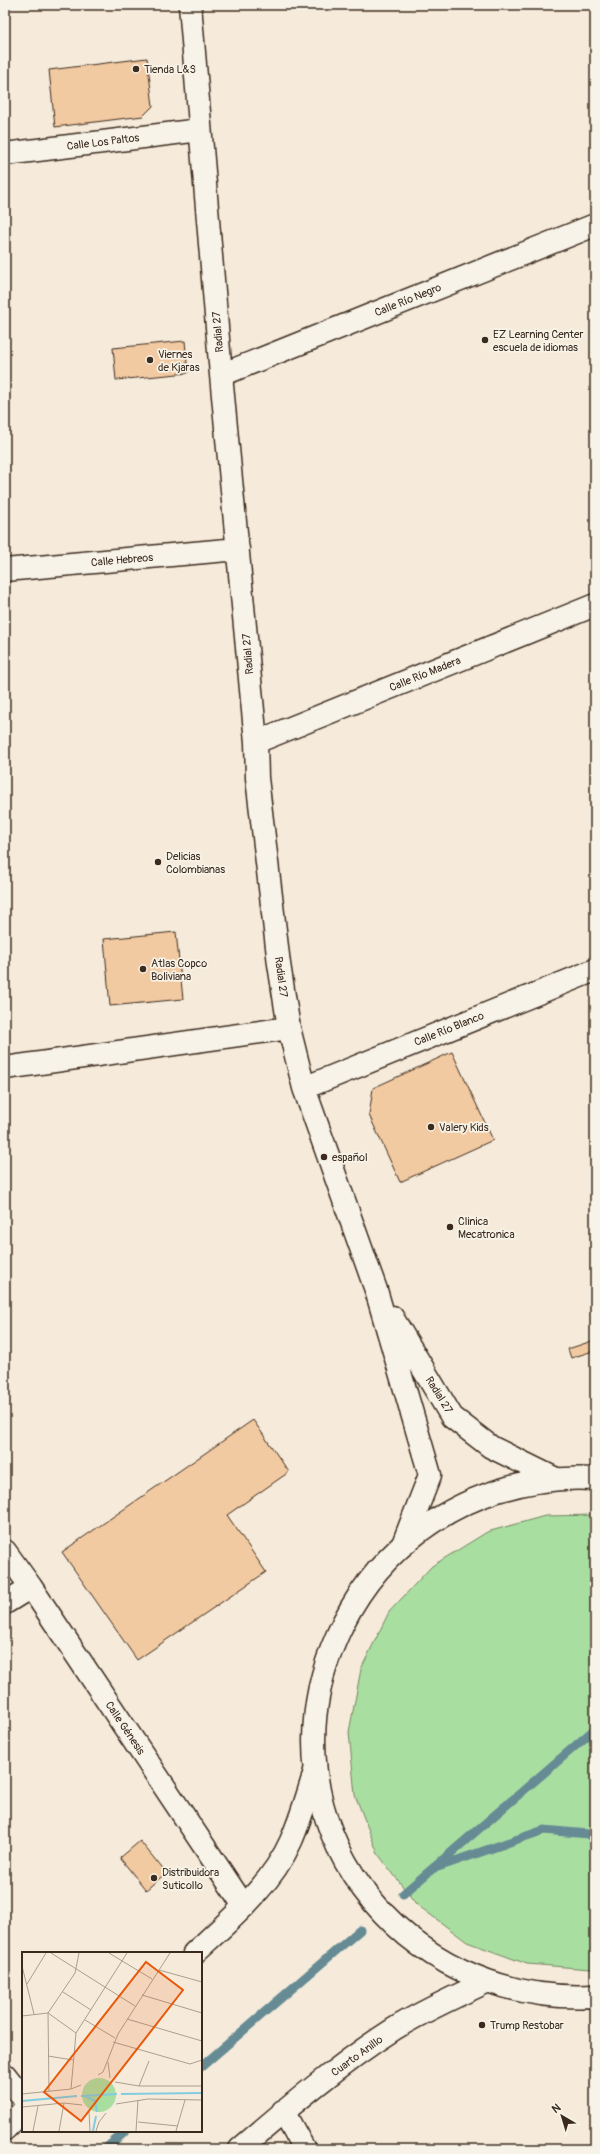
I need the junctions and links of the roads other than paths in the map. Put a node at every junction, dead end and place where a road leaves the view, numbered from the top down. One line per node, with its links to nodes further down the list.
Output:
1 (190, 5): 2 (main road, Radial 27)
2 (200, 130): 3 (main road, Calle Los Paltos); 5 (main road, Radial 27)
3 (5, 154)
4 (595, 225): 5 (main road, Calle Río Negro)
5 (221, 375): 6 (main road, Radial 27)
6 (238, 549): 7 (main road, Calle Hebreos); 9 (main road, Radial 27)
7 (5, 570)
8 (595, 605): 9 (main road, Calle Río Madera)
9 (256, 742): 11 (main road, Radial 27)
10 (595, 970): 13 (main road, Calle Río Blanco)
11 (289, 1028): 12 (main road); 13 (main road, Radial 27)
12 (5, 1068)
13 (304, 1088): 14 (main road, Radial 27)
14 (376, 1290): 15 (main road, Radial 27); 17 (main road, Radial 27)
15 (556, 1479): 16 (main road); 17 (main road)
16 (595, 1479)
17 (403, 1544): 21 (main road)
18 (5, 1551): 19 (main road, Calle Génesis)
19 (31, 1587): 20 (main road); 22 (main road, Calle Génesis)
20 (5, 1603)
21 (316, 1766): 22 (main road); 24 (main road)
22 (244, 1906): 23 (main road)
23 (195, 1952)
24 (486, 1982): 25 (main road); 28 (main road, Cuarto Anillo)
25 (595, 1996)
26 (5, 2076): 27 (main road)
27 (22, 2097)
28 (284, 2111): 31 (main road, Cuarto Anillo); 32 (main road)
29 (22, 2112): 30 (main road)
30 (5, 2129)
31 (240, 2149)
32 (304, 2149)

